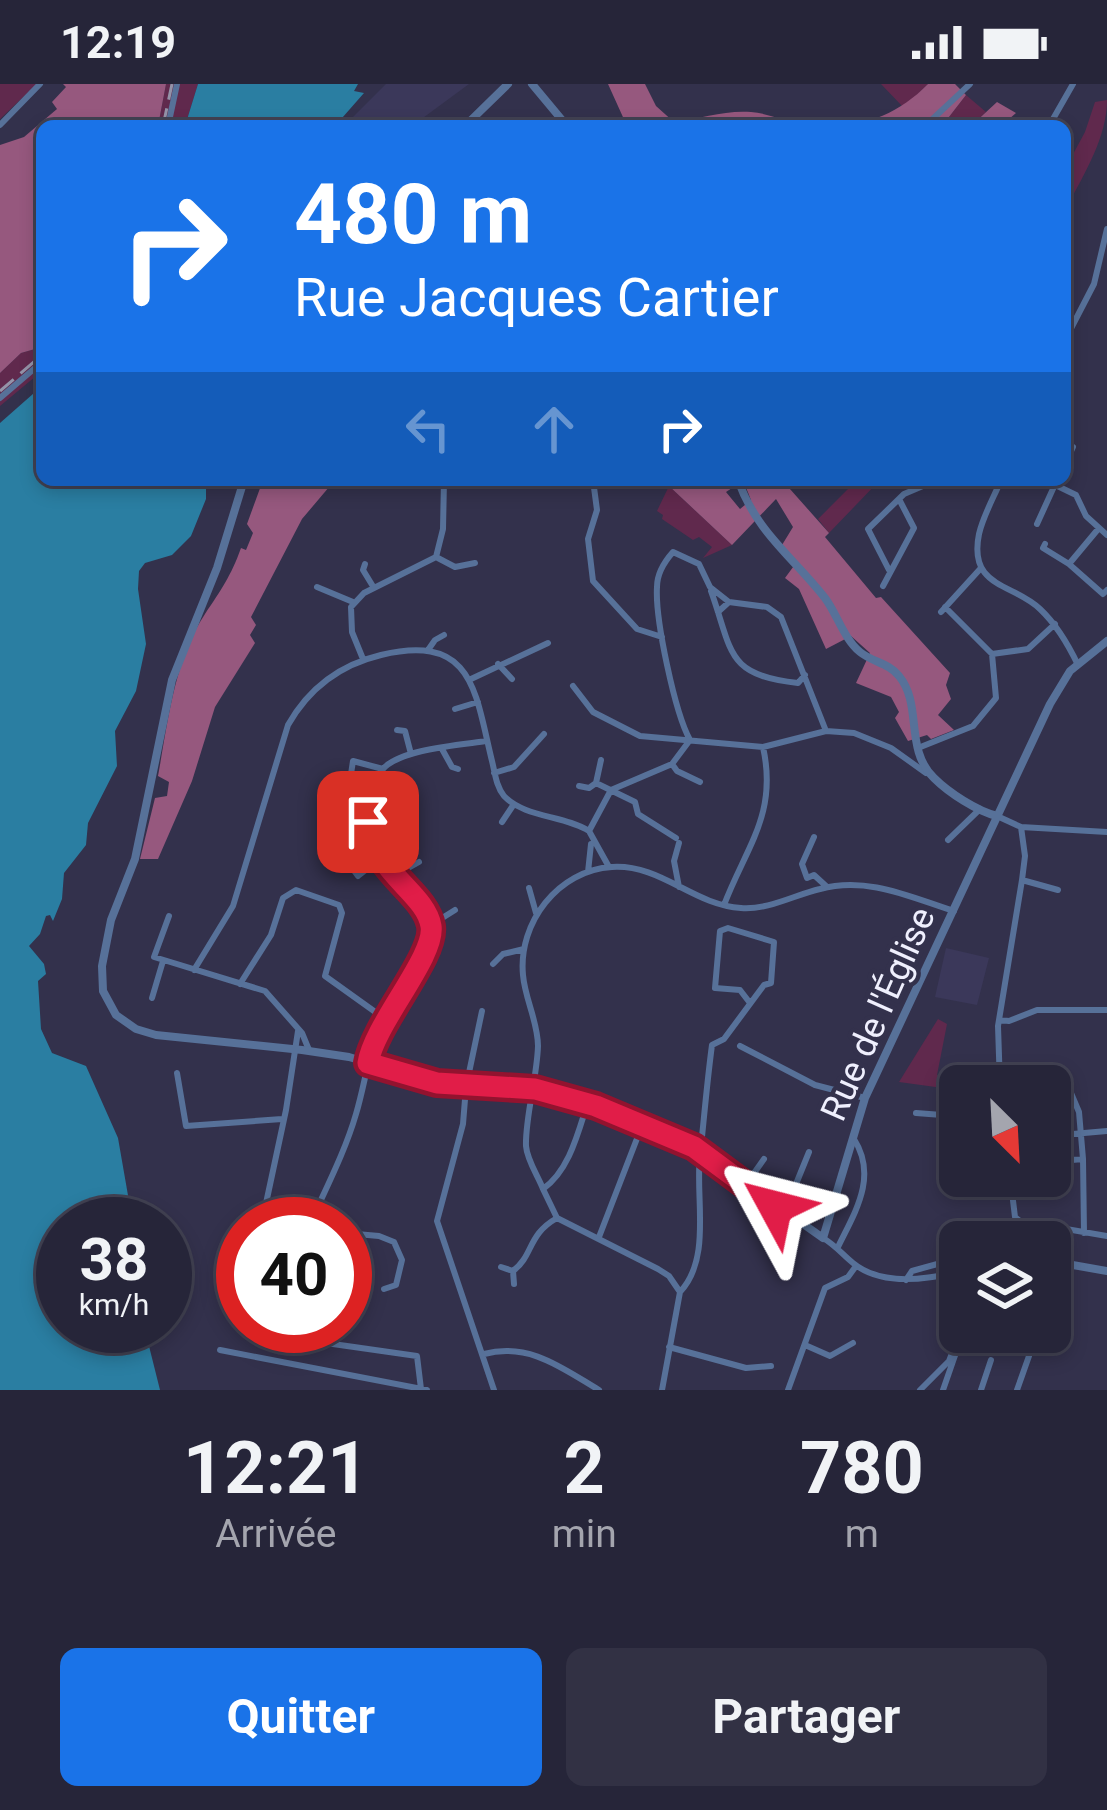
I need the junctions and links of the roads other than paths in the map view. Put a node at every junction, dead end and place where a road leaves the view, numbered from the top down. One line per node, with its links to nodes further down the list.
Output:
1 (40, 84): 12 (street)
2 (177, 84): 7 (street)
3 (508, 84): 8 (street)
4 (532, 84): 9 (street)
5 (970, 84): 10 (street)
6 (1072, 84): 11 (street)
7 (169, 120)
8 (471, 120)
9 (562, 120)
10 (931, 120)
11 (1052, 120)
12 (0, 125)
13 (1107, 229): 14 (street)
14 (1071, 330)
15 (36, 367): 16 (street)
16 (0, 398)
17 (1073, 447): 18 (street)
18 (1071, 451)
19 (242, 486): 125 (street)
20 (444, 486): 32 (street)
21 (594, 486): 48 (street)
22 (741, 486): 71 (street)
23 (923, 486): 27 (street)
24 (998, 486): 36 (street)
25 (1054, 486): 28 (street)
26 (1062, 486): 29 (street)
27 (900, 501): 37 (street); 37 (street)
28 (1036, 524)
29 (1099, 528): 30 (street); 35 (street)
30 (1107, 535)
31 (1045, 544): 35 (street)
32 (436, 557): 33 (street); 41 (street)
33 (476, 563)
34 (365, 564): 41 (street)
35 (1069, 564): 42 (street)
36 (982, 568): 46 (street); 52 (street)
37 (889, 570): 38 (street)
38 (883, 586)
39 (317, 587): 43 (street)
40 (710, 587): 44 (street); 45 (street); 48 (street)
41 (374, 588): 43 (street)
42 (1107, 590)
43 (353, 602): 53 (street)
44 (729, 602): 45 (street); 56 (street)
45 (718, 612): 59 (street)
46 (1055, 624): 52 (street); 55 (street)
47 (444, 635): 51 (street)
48 (662, 637): 67 (street)
49 (1107, 641): 55 (street, Rue de l'Église)
50 (548, 643): 54 (street)
51 (428, 650): 53 (street); 57 (street)
52 (992, 654): 71 (street)
53 (363, 659): 115 (street)
54 (498, 664): 57 (street); 58 (street)
55 (1078, 665): 88 (street, Rue de l'Église)
56 (805, 675): 59 (street); 61 (street)
57 (471, 679): 62 (street)
58 (512, 679)
59 (799, 683): 61 (street)
60 (573, 686): 67 (street)
61 (813, 696): 65 (street)
62 (478, 701): 63 (street); 68 (street)
63 (454, 709)
64 (397, 730): 72 (street)
65 (826, 731): 69 (street); 78 (street)
66 (544, 734): 77 (street)
67 (690, 740): 69 (street); 74 (street)
68 (487, 741): 70 (street); 77 (street)
69 (763, 747): 106 (street)
70 (442, 749): 72 (street); 76 (street)
71 (916, 749): 78 (street)
72 (411, 755): 75 (street)
73 (601, 760): 80 (street)
74 (672, 764): 79 (street); 82 (street)
75 (383, 769): 83 (street); 87 (street)
76 (458, 769)
77 (494, 772): 84 (street)
78 (931, 776): 85 (street)
79 (700, 782)
80 (596, 783): 81 (street); 82 (street)
81 (579, 786)
82 (611, 790): 93 (street); 102 (street)
83 (371, 803): 86 (street); 89 (street)
84 (514, 804): 90 (street); 93 (street)
85 (980, 809): 88 (street); 95 (street)
86 (404, 810)
87 (344, 813): 89 (street); 96 (street)
88 (997, 816): 91 (street); 108 (street, Rue de l'Église)
89 (368, 822): 96 (street)
90 (502, 822)
91 (1021, 827): 92 (street); 101 (street)
92 (1107, 832)
93 (590, 836): 98 (street); 99 (street)
94 (814, 837): 103 (street)
95 (948, 840)
96 (380, 859): 100 (street)
97 (419, 862): 100 (street)
98 (609, 867): 99 (street); 102 (street)
99 (588, 872): 109 (street)
100 (394, 876): 111 (street)
101 (1022, 880): 105 (street); 122 (street)
102 (679, 886): 106 (street)
103 (826, 887): 106 (street); 108 (street)
104 (529, 888): 109 (street)
105 (1058, 890)
106 (724, 905)
107 (455, 910): 111 (street)
108 (954, 911): 133 (street, Rue de l'Église)
109 (536, 914): 112 (street)
110 (170, 916): 113 (street)
111 (431, 925): 121 (street)
112 (524, 949): 114 (street); 131 (street)
113 (163, 961): 115 (street); 117 (street)
114 (493, 964)
115 (194, 970): 116 (street)
116 (240, 984): 121 (street); 123 (street)
117 (152, 998)
118 (750, 1003): 118 (street); 143 (street)
119 (1107, 1010): 122 (street)
120 (482, 1011): 130 (street)
121 (385, 1019): 127 (street)
122 (998, 1023): 128 (street)
123 (297, 1028): 125 (street); 126 (street)
124 (740, 1046): 133 (street)
125 (294, 1049): 126 (street); 137 (street)
126 (309, 1051): 127 (street)
127 (368, 1063): 130 (street); 151 (street)
128 (999, 1065)
129 (177, 1073): 137 (street)
130 (466, 1087): 131 (street); 179 (street)
131 (535, 1089): 134 (street); 149 (street)
132 (1071, 1094): 140 (street)
133 (866, 1098): 142 (street, Rue de l'Église)
134 (587, 1103): 138 (street); 149 (street)
135 (916, 1113): 136 (street)
136 (939, 1115)
137 (282, 1118): 150 (street)
138 (643, 1123): 143 (street); 158 (street)
139 (1107, 1131): 140 (street)
140 (1081, 1134): 141 (street); 146 (street)
141 (1071, 1135)
142 (852, 1136): 159 (street, Rue de l'Église); 160 (street)
143 (700, 1151): 148 (street); 171 (street)
144 (808, 1152): 153 (street)
145 (764, 1159): 148 (street)
146 (1083, 1159): 147 (street); 155 (street)
147 (1071, 1160)
148 (747, 1183): 153 (street)
149 (543, 1189): 154 (street)
150 (267, 1197)
151 (323, 1197)
152 (1013, 1197): 155 (street)
153 (779, 1209): 159 (street)
154 (557, 1218): 158 (street); 165 (street)
155 (1084, 1233): 157 (street)
156 (372, 1235): 170 (street)
157 (1107, 1236)
158 (599, 1238): 171 (street)
159 (823, 1238): 160 (street)
160 (838, 1247): 163 (street)
161 (939, 1264): 168 (street)
162 (1071, 1265): 166 (street)
163 (856, 1266): 168 (street); 173 (street)
164 (501, 1268): 165 (street)
165 (513, 1271): 169 (street)
166 (1107, 1271)
167 (939, 1276): 168 (street)
168 (906, 1280)
169 (514, 1284)
170 (384, 1289)
171 (680, 1292): 174 (street)
172 (854, 1343): 173 (street)
173 (805, 1345): 187 (street)
174 (669, 1347): 182 (street); 186 (street)
175 (372, 1350): 183 (street)
176 (236, 1353): 183 (street)
177 (950, 1353): 188 (street)
178 (958, 1353): 189 (street)
179 (484, 1354): 184 (street); 185 (street)
180 (1029, 1356): 191 (street)
181 (992, 1360): 190 (street)
182 (771, 1366)
183 (424, 1389)
184 (494, 1390)
185 (599, 1390)
186 (662, 1390)
187 (788, 1390)
188 (920, 1390)
189 (943, 1390)
190 (981, 1390)
191 (1017, 1390)

